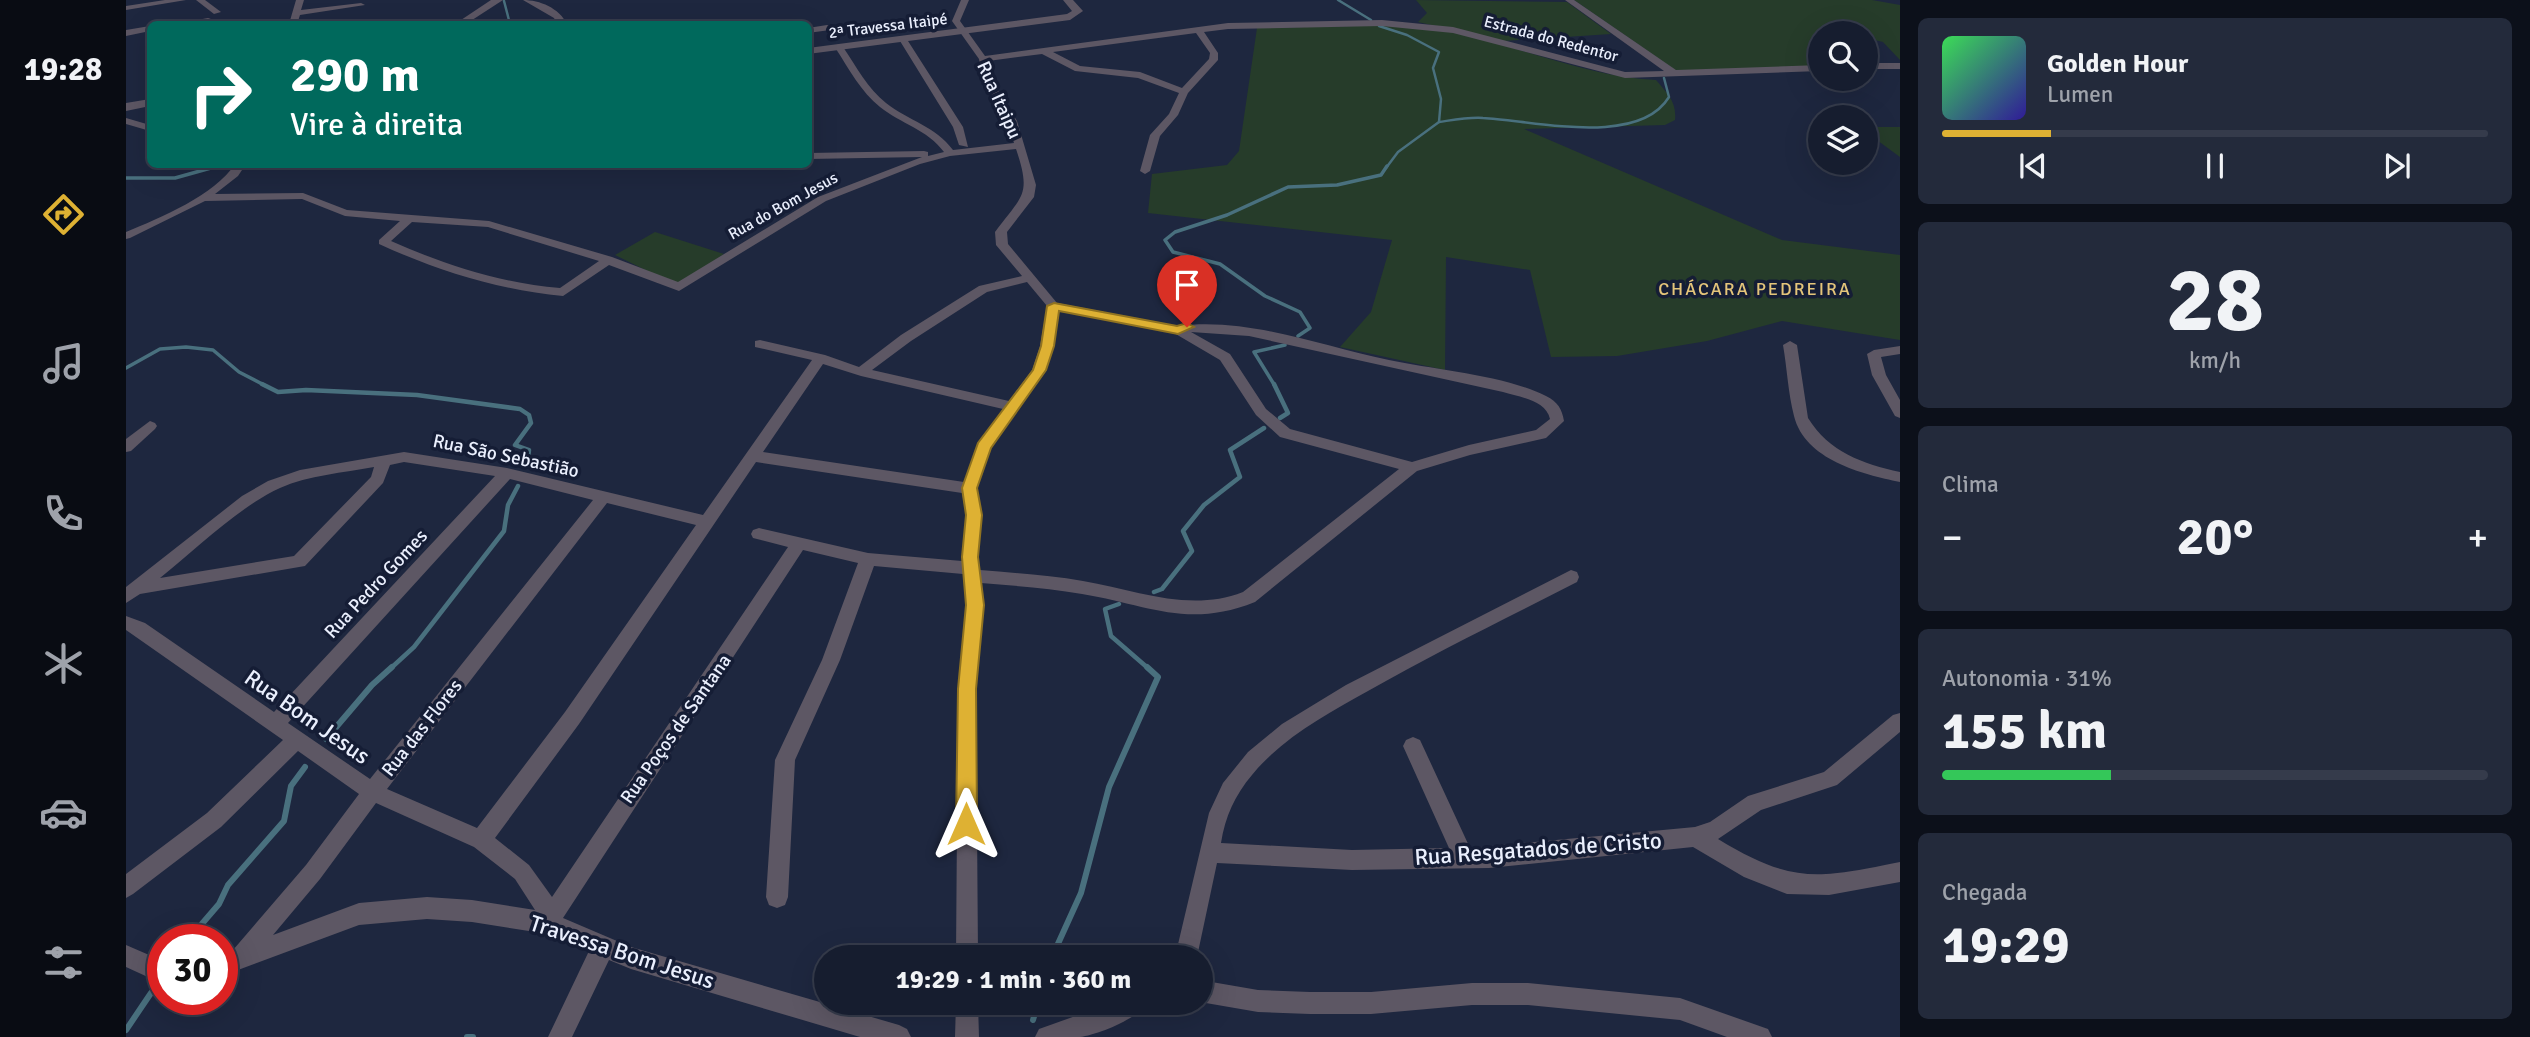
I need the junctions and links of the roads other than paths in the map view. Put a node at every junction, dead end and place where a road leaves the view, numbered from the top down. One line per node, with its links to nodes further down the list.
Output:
1 (179, 0): 10 (street)
2 (200, 0): 11 (street)
3 (300, 0): 12 (street)
4 (498, 0): 16 (street)
5 (528, 0): 17 (street)
6 (965, 0): 22 (street)
7 (1068, 0): 22 (street, 2ª Travessa Itaipé)
8 (1569, 0): 32 (street)
9 (361, 5): 12 (street)
10 (126, 8)
11 (217, 12)
12 (296, 13): 15 (street)
13 (208, 20): 14 (street)
14 (201, 21)
15 (294, 21)
16 (465, 21)
17 (560, 21)
18 (827, 28): 20 (street)
19 (147, 30): 23 (street)
20 (812, 30)
21 (1199, 30): 27 (street, Estrada do Redentor); 32 (street, Estrada do Redentor); 33 (street)
22 (965, 32): 24 (street, 2ª Travessa Itaipé); 28 (street, Rua Itaipu)
23 (126, 33)
24 (904, 41): 25 (street, 2ª Travessa Itaipé); 38 (street)
25 (840, 49): 26 (street, 2ª Travessa Itaipé); 40 (street)
26 (812, 51)
27 (1044, 51): 28 (street, Estrada do Redentor); 33 (street)
28 (983, 60): 39 (street, Rua Itaipu)
29 (1878, 66): 30 (street)
30 (1900, 66)
31 (1808, 69): 32 (street, Estrada do Redentor)
32 (1676, 75)
33 (1184, 92): 43 (street)
34 (147, 104): 35 (street)
35 (126, 107)
36 (126, 121): 37 (street)
37 (147, 127)
38 (964, 145)
39 (1019, 146): 40 (street); 48 (street, Rua Itaipu)
40 (946, 154): 41 (street); 47 (street, Rua do Bom Jesus)
41 (812, 156)
42 (238, 168): 44 (street)
43 (1145, 171)
44 (201, 198): 45 (street); 46 (street)
45 (408, 219): 47 (street); 47 (street)
46 (126, 236)
47 (608, 260)
48 (1030, 278): 49 (street, Rua Itaipu); 55 (street)
49 (1054, 306): 50 (street); 56 (street)
50 (1178, 330): 62 (street); 62 (street)
51 (760, 344): 54 (street)
52 (1790, 345): 64 (street)
53 (1900, 350): 57 (street)
54 (820, 358): 55 (street); 60 (street)
55 (861, 372): 56 (street)
56 (1013, 407): 65 (street)
57 (1900, 414)
58 (150, 426): 59 (street)
59 (126, 447)
60 (752, 456): 65 (street); 67 (street)
61 (384, 460): 63 (street, Rua São Sebastião); 73 (street, Rua São Sebastião); 73 (street)
62 (1412, 467): 71 (street)
63 (507, 473): 66 (street, Rua São Sebastião); 76 (street, Rua Pedro Gomes)
64 (1900, 477)
65 (970, 488): 71 (street)
66 (603, 498): 67 (street, Rua São Sebastião); 79 (street, Rua das Flores)
67 (706, 522): 81 (street)
68 (759, 534): 69 (street)
69 (799, 543): 70 (street); 87 (street, Rua Poços de Santana)
70 (869, 559): 71 (street); 86 (street)
71 (972, 572): 88 (street)
72 (1571, 577): 82 (street)
73 (133, 592)
74 (126, 624): 76 (street, Rua Bom Jesus)
75 (1900, 721): 80 (street, Rua Resgatados de Cristo)
76 (275, 724): 77 (street, Rua Bom Jesus)
77 (297, 739): 79 (street, Rua Bom Jesus); 85 (street)
78 (1413, 746): 83 (street)
79 (372, 792): 81 (street, Rua Bom Jesus); 91 (street, Rua das Flores)
80 (1695, 837): 83 (street, Rua Resgatados de Cristo); 84 (street)
81 (481, 840): 87 (street, Rua Bom Jesus)
82 (1209, 852): 83 (street, Rua Resgatados de Cristo); 89 (street)
83 (1464, 858)
84 (1900, 872)
85 (126, 887)
86 (777, 897)
87 (550, 919): 90 (street, Travessa Bom Jesus); 93 (street, Travessa Bom Jesus)
88 (967, 945)
89 (1189, 945)
90 (603, 947): 98 (street); 99 (street, Travessa Bom Jesus)
91 (238, 953)
92 (126, 956): 94 (street)
93 (238, 958)
94 (147, 966)
95 (1213, 993): 102 (street)
96 (967, 1015): 100 (street)
97 (1111, 1015): 101 (street)
98 (559, 1037)
99 (899, 1037)
100 (967, 1037)
101 (1047, 1037)
102 (1760, 1037)

